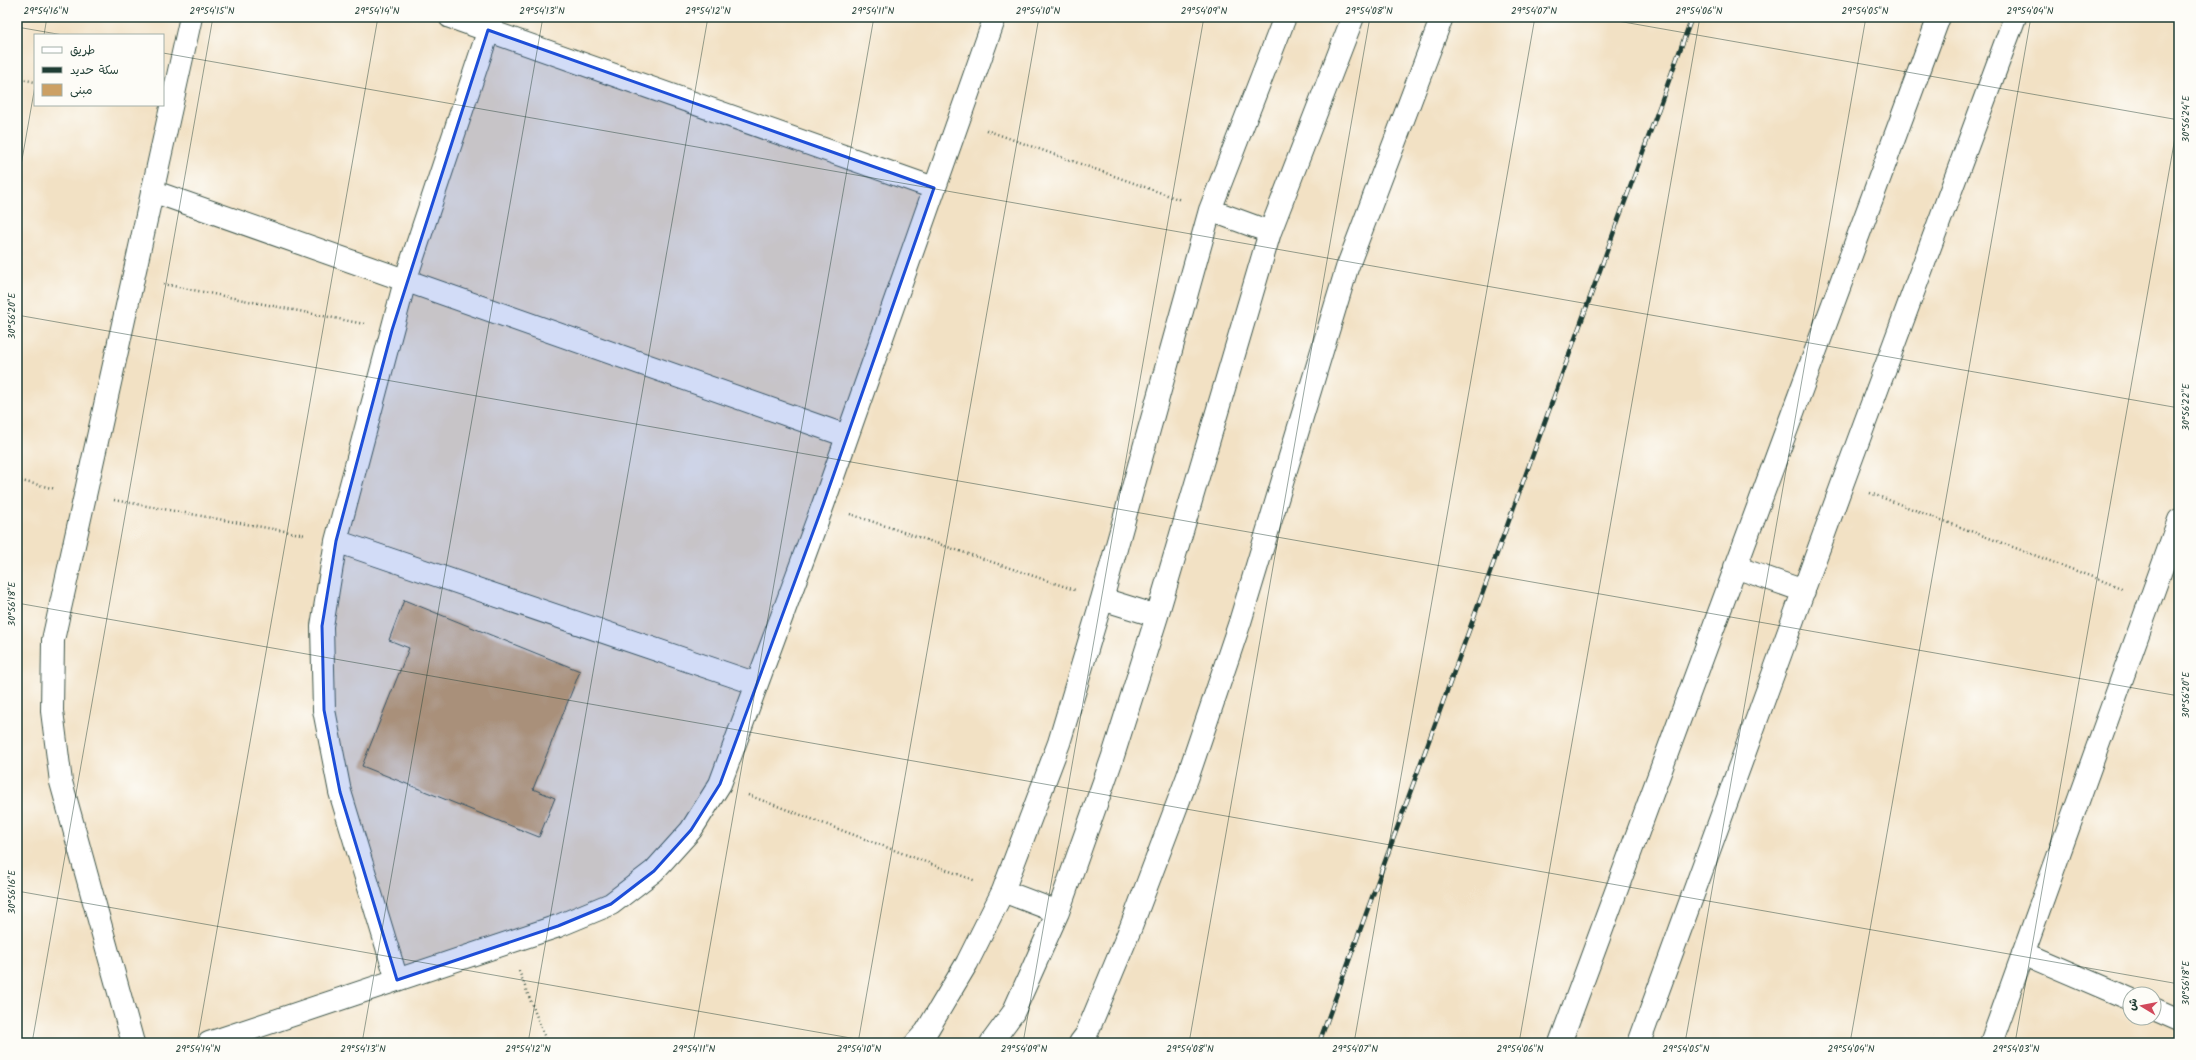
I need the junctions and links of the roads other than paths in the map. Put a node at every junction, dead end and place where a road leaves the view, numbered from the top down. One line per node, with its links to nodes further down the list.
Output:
1 (191, 17): 11 (street)
2 (450, 17): 9 (street)
3 (995, 17): 10 (street)
4 (1285, 17): 12 (street)
5 (1353, 17): 13 (street)
6 (1442, 17): 34 (street)
7 (1938, 17): 18 (street)
8 (2015, 17): 19 (street)
9 (490, 24): 10 (street); 14 (street)
10 (934, 188): 15 (street)
11 (152, 191): 14 (street); 30 (street)
12 (1210, 210): 13 (street); 20 (street)
13 (1270, 232): 21 (street)
14 (405, 281): 15 (street); 17 (street)
15 (847, 436): 22 (street)
16 (2179, 520): 25 (street)
17 (336, 541): 22 (street); 26 (street)
18 (1735, 566): 19 (street); 35 (street)
19 (1804, 591): 36 (street)
20 (1102, 599): 21 (street); 23 (street)
21 (1157, 616): 24 (street)
22 (757, 684): 26 (street)
23 (1003, 891): 24 (street); 32 (street)
24 (1058, 912): 33 (street)
25 (2023, 953): 27 (street); 37 (street)
26 (397, 980): 31 (street)
27 (2122, 996)
28 (2162, 1013): 29 (street)
29 (2179, 1020)
30 (133, 1043)
31 (209, 1043)
32 (916, 1043)
33 (992, 1043)
34 (1080, 1043)
35 (1560, 1043)
36 (1639, 1043)
37 (1991, 1043)

